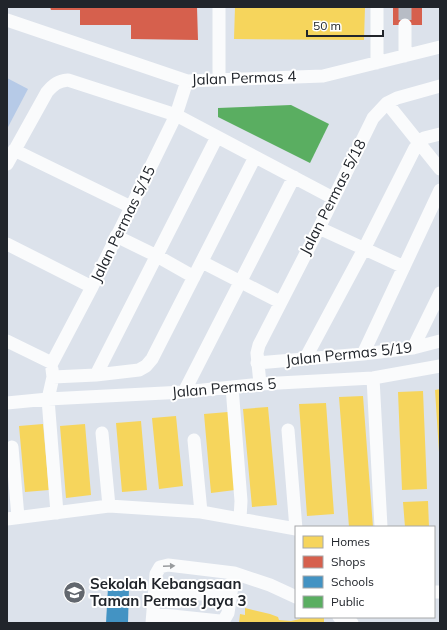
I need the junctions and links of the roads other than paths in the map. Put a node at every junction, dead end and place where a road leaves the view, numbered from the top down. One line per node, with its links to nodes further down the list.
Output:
1 (218, 7): 8 (street)
2 (377, 7): 7 (street)
3 (7, 20): 9 (street, Jalan Permas 4)
4 (405, 25): 6 (street)
5 (440, 47): 6 (street, Jalan Permas 4)
6 (405, 56): 7 (street, Jalan Permas 4)
7 (378, 62): 8 (street, Jalan Permas 4)
8 (219, 79): 9 (street, Jalan Permas 4)
9 (187, 81): 12 (street, Jalan Permas 5/15)
10 (440, 86): 11 (street, Jalan Permas 5/18)
11 (386, 103): 15 (street); 22 (street, Jalan Permas 5/18)
12 (176, 115): 14 (street); 16 (street); 23 (street, Jalan Permas 5/15)
13 (440, 134): 15 (street)
14 (217, 137): 17 (street); 28 (street)
15 (420, 143): 19 (street); 27 (street)
16 (14, 150): 18 (street); 23 (street)
17 (255, 157): 20 (street); 29 (street)
18 (7, 164)
19 (440, 169)
20 (294, 177): 22 (street); 32 (street)
21 (440, 190): 30 (street)
22 (333, 198): 24 (street, Jalan Permas 5/18)
23 (131, 207): 25 (street, Jalan Permas 5/15)
24 (319, 228): 27 (street); 35 (street, Jalan Permas 5/18)
25 (116, 236): 28 (street); 33 (street, Jalan Permas 5/15)
26 (7, 244): 33 (street)
27 (364, 249): 30 (street); 40 (street)
28 (157, 256): 31 (street); 44 (street)
29 (202, 262): 31 (street); 32 (street)
30 (404, 267): 39 (street)
31 (194, 277): 44 (street)
32 (242, 281): 35 (street); 49 (street)
33 (92, 288): 41 (street, Jalan Permas 5/15)
34 (440, 294): 38 (street)
35 (280, 302): 42 (street, Jalan Permas 5/18)
36 (440, 341): 38 (street, Jalan Permas 5/19)
37 (7, 342): 41 (street)
38 (414, 348): 39 (street, Jalan Permas 5/19)
39 (363, 354): 40 (street, Jalan Permas 5/19)
40 (305, 359): 42 (street, Jalan Permas 5/19)
41 (52, 363): 45 (street)
42 (257, 363): 47 (street, Jalan Permas 5/18)
43 (440, 366): 46 (street, Jalan Permas 5)
44 (96, 375): 45 (street)
45 (53, 377): 50 (street)
46 (373, 378): 47 (street, Jalan Permas 5); 62 (street)
47 (260, 384): 48 (street, Jalan Permas 5)
48 (232, 387): 49 (street, Jalan Permas 5); 60 (street)
49 (184, 392): 50 (street, Jalan Permas 5)
50 (48, 399): 51 (street, Jalan Permas 5); 58 (street)
51 (7, 403)
52 (288, 430): 61 (street)
53 (102, 433): 56 (street)
54 (194, 440): 57 (street)
55 (12, 446): 59 (street)
56 (109, 506): 57 (street); 58 (street)
57 (201, 512): 60 (street)
58 (57, 513): 59 (street)
59 (13, 518)
60 (240, 519): 63 (street)
61 (296, 526)
62 (381, 526)
63 (295, 529)
64 (234, 573): 65 (street, one-way to 64); 66 (street); 67 (street)
65 (155, 589): 66 (street); 69 (street)
66 (230, 597): 69 (street)
67 (295, 597)
68 (341, 618): 70 (street)
69 (152, 619)
70 (352, 623)

